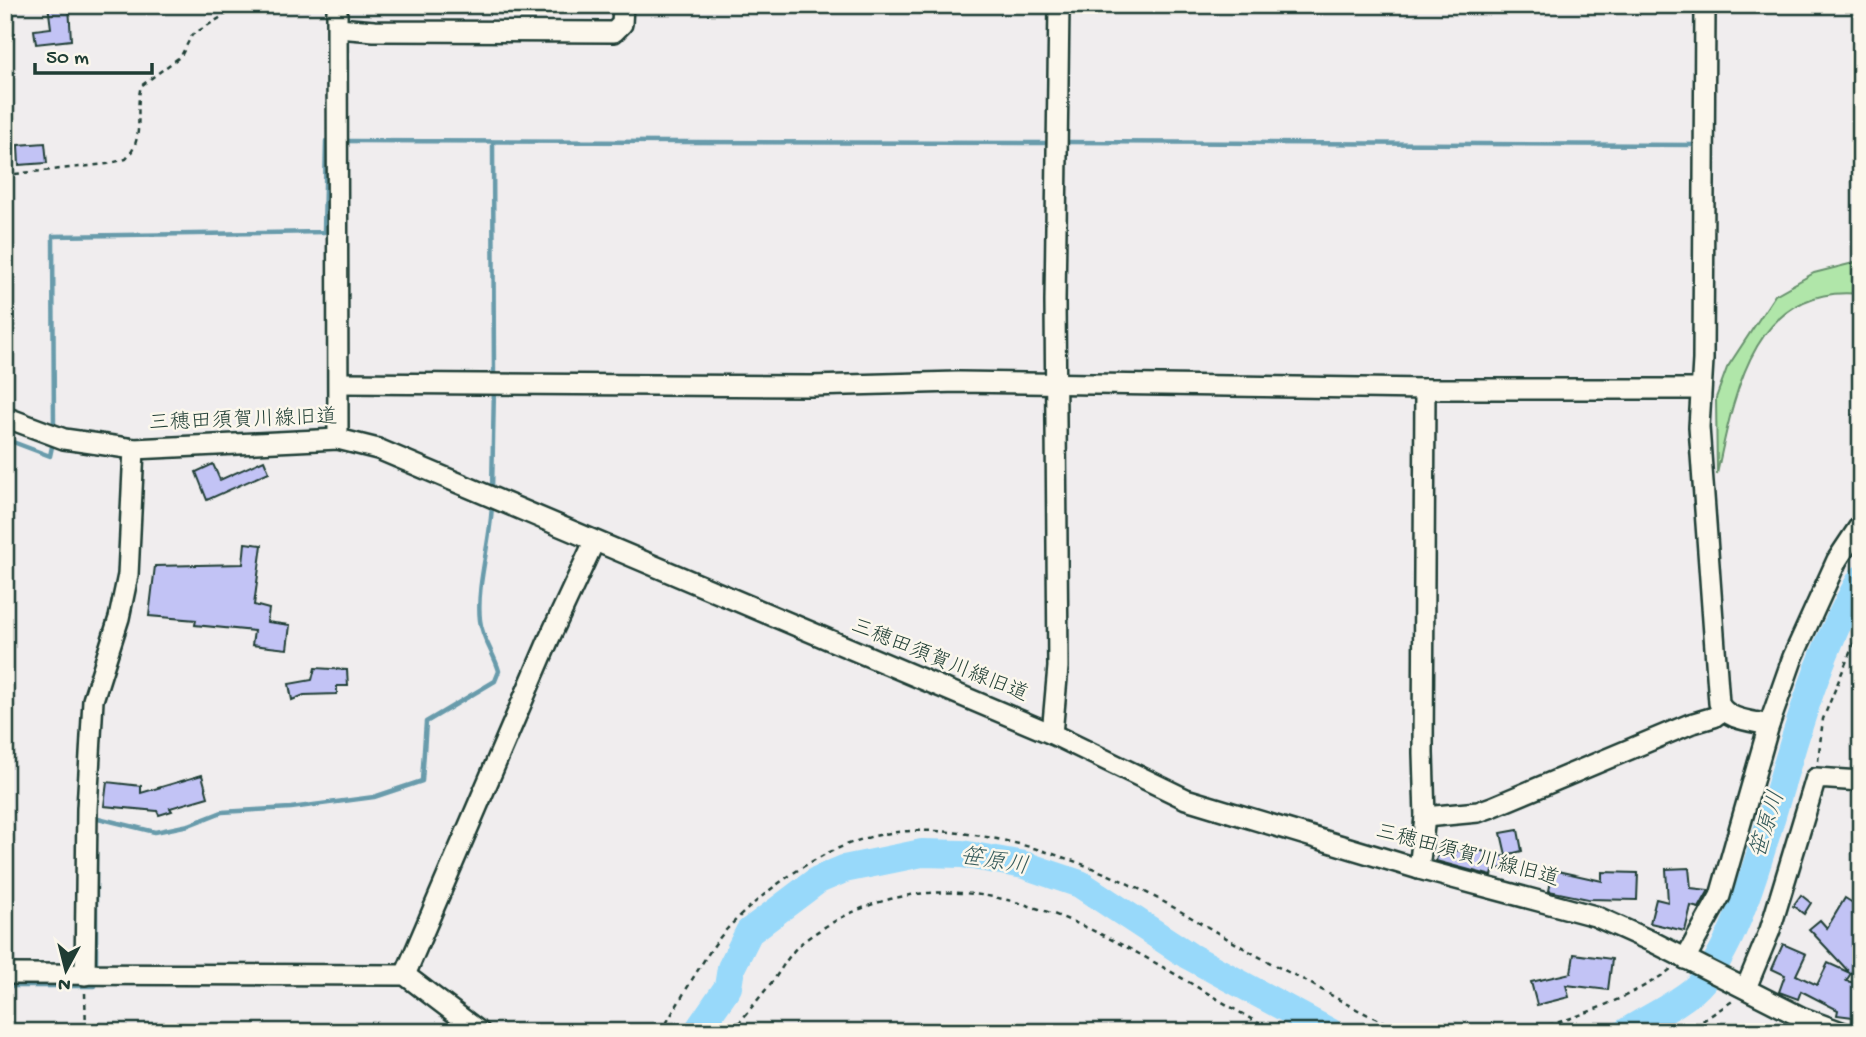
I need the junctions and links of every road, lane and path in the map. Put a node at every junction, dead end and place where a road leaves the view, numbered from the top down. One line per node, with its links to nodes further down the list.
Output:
1 (241, 5): 7 (path)
2 (337, 5): 6 (street)
3 (622, 5): 6 (street)
4 (1059, 5): 9 (street)
5 (1704, 5): 11 (street)
6 (338, 28): 8 (street)
7 (5, 175)
8 (340, 383): 9 (street); 13 (street)
9 (1056, 385): 10 (street); 20 (street)
10 (1425, 389): 11 (street); 23 (street)
11 (1700, 389): 18 (street)
12 (5, 417): 14 (street, 三穂田須賀川線旧道)
13 (338, 439): 14 (street, 三穂田須賀川線旧道); 16 (street, 三穂田須賀川線旧道)
14 (134, 449): 27 (street)
15 (1861, 524): 19 (street)
16 (594, 542): 20 (street, 三穂田須賀川線旧道); 28 (street)
17 (1861, 626): 21 (path)
18 (1722, 711): 19 (street); 23 (street)
19 (1769, 726): 25 (street)
20 (1052, 734): 24 (street, 三穂田須賀川線旧道)
21 (1816, 778): 22 (street); 29 (street)
22 (1861, 781)
23 (1425, 817): 24 (street)
24 (1419, 869): 25 (street, 三穂田須賀川線旧道)
25 (1685, 959): 29 (street, 三穂田須賀川線旧道); 37 (path)
26 (5, 974): 27 (street)
27 (85, 975): 28 (street); 31 (path)
28 (405, 975): 32 (street)
29 (1742, 986): 30 (street, 三穂田須賀川線旧道); 38 (path)
30 (1798, 1024): 39 (street, 三穂田須賀川線旧道)
31 (86, 1032)
32 (480, 1032)
33 (662, 1032): 36 (path)
34 (732, 1032): 35 (path)
35 (1274, 1032)
36 (1423, 1032)
37 (1519, 1032)
38 (1686, 1032)
39 (1841, 1032)

